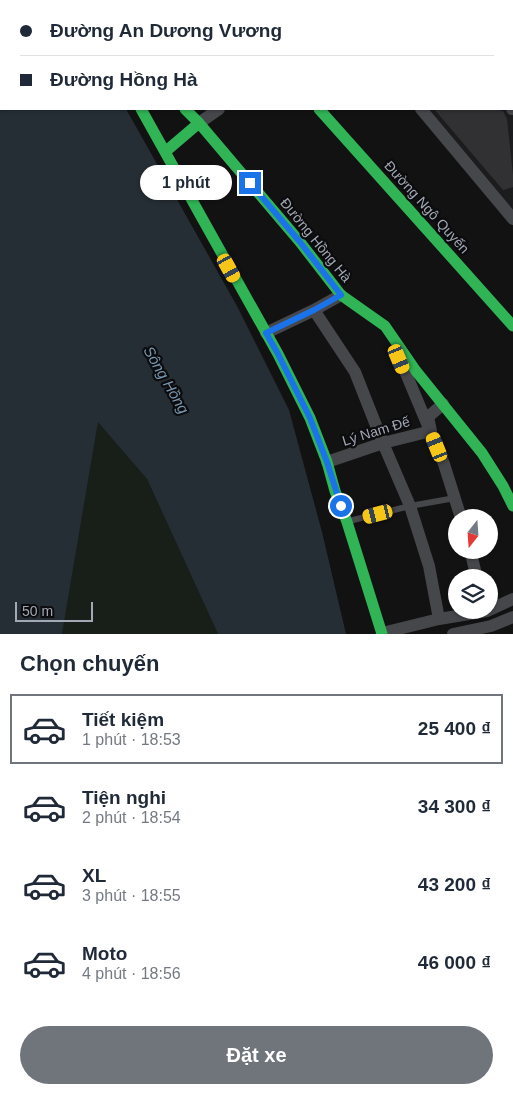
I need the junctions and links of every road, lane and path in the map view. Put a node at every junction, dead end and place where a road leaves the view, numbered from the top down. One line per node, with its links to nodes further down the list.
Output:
1 (142, 110): 7 (street)
2 (186, 110): 6 (street, Đường Hồng Hà)
3 (218, 110): 6 (street)
4 (320, 110): 12 (street, Đường Ngô Quyến)
5 (422, 110): 8 (street)
6 (199, 123): 7 (street); 9 (street, Đường Hồng Hà)
7 (165, 152): 13 (street)
8 (513, 219)
9 (341, 295): 10 (street); 11 (street, Đường Hồng Hà)
10 (314, 310): 13 (street); 16 (street)
11 (386, 326): 14 (street, Đường Hồng Hà); 15 (street)
12 (513, 326)
13 (266, 333): 17 (street)
14 (443, 404): 15 (street, Lý Nam Đế); 18 (street, Đường Hồng Hà)
15 (431, 431): 16 (street, Lý Nam Đế); 19 (street)
16 (383, 443): 17 (street, Lý Nam Đế); 20 (street)
17 (327, 462): 23 (street)
18 (508, 482): 21 (street, Đường Hồng Hà)
19 (455, 498): 20 (lane); 22 (street)
20 (410, 506): 23 (lane); 28 (street)
21 (513, 506)
22 (458, 509)
23 (347, 522): 30 (street)
24 (513, 599): 25 (street)
25 (498, 606)
26 (448, 618): 28 (street)
27 (513, 618): 29 (street)
28 (439, 619): 30 (street)
29 (492, 630): 31 (street)
30 (382, 633)
31 (453, 634)

